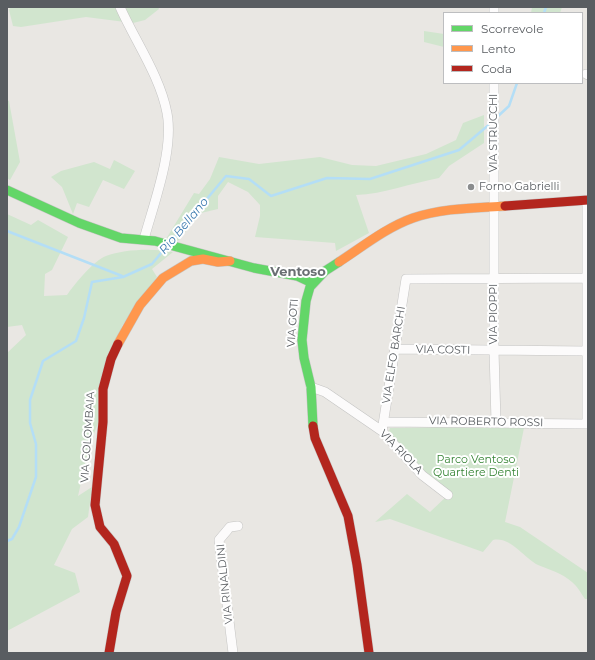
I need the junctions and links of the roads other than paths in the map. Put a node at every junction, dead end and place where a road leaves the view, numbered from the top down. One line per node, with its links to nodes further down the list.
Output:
1 (120, 7): 6 (street)
2 (494, 84): 5 (street, VIA STRUCCHI)
3 (7, 190): 6 (street, VIA COLOMBAIA)
4 (587, 200): 5 (street); 9 (street)
5 (494, 206): 8 (street, VIA PIOPPI); 10 (street)
6 (144, 239): 7 (street, VIA COLOMBAIA)
7 (230, 260): 10 (street, VIA COLOMBAIA); 21 (street, VIA COLOMBAIA)
8 (495, 278): 9 (street); 11 (street, VIA ELFO BARCHI); 12 (street, VIA PIOPPI)
9 (588, 278): 13 (street)
10 (312, 283): 14 (street, VIA GOTI)
11 (394, 349): 12 (street, VIA COSTI); 15 (street, VIA ELFO BARCHI)
12 (494, 350): 13 (street, VIA COSTI); 16 (street, VIA PIOPPI)
13 (587, 351): 17 (street)
14 (311, 387): 18 (street, VIA RIOLA); 23 (street, VIA GOTI)
15 (384, 422): 16 (street, VIA ROBERTO ROSSI); 18 (street, VIA ELFO BARCHI)
16 (496, 422): 17 (street, VIA ROBERTO ROSSI)
17 (587, 424)
18 (382, 431): 19 (street, VIA RIOLA)
19 (448, 495)
20 (238, 526): 22 (street, VIA RINALDINI)
21 (109, 653)
22 (233, 653)
23 (369, 653)

